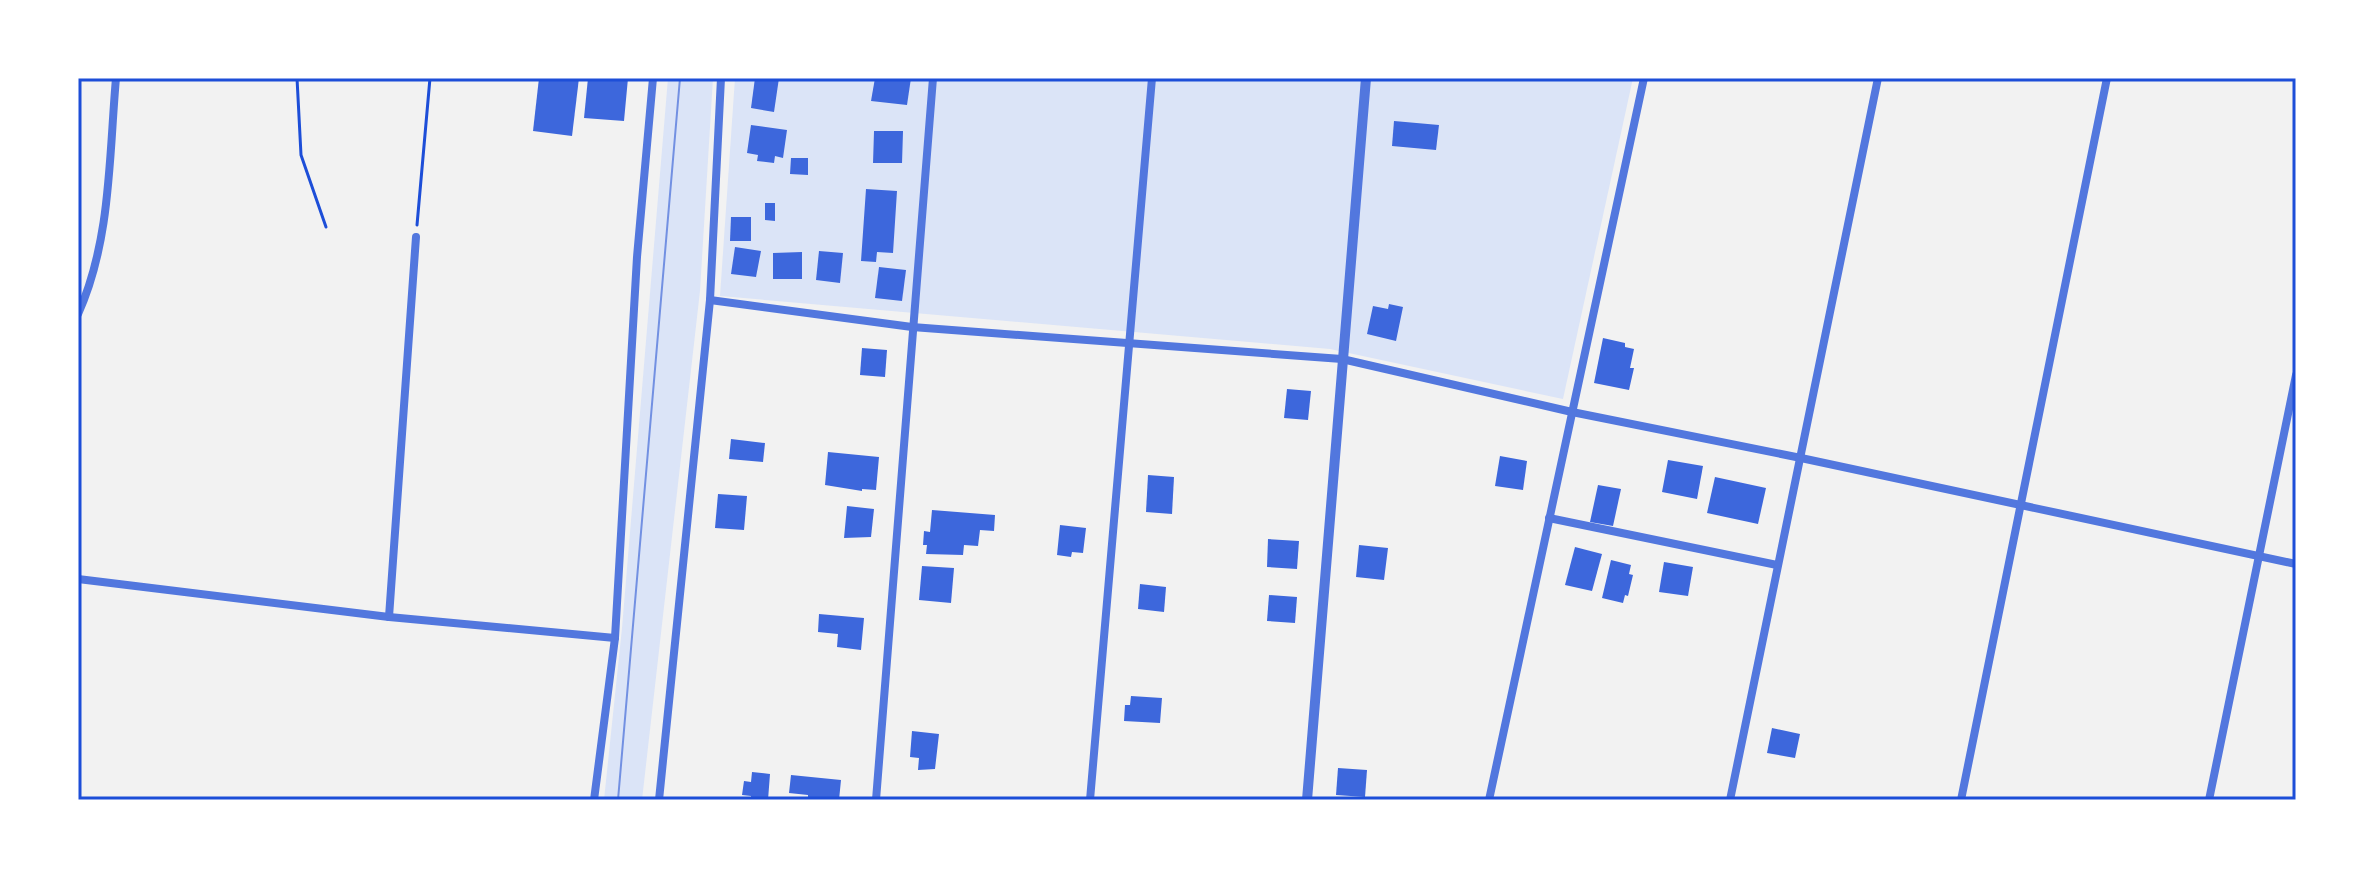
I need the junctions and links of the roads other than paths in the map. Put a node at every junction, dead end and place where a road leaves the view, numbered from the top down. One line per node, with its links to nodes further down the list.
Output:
1 (116, 78): 12 (street)
2 (653, 78): 26 (street)
3 (721, 78): 11 (street)
4 (933, 78): 13 (street)
5 (1152, 78): 14 (street)
6 (1366, 78): 15 (street)
7 (1644, 78): 17 (street)
8 (1878, 78): 18 (street)
9 (2107, 78): 19 (street)
10 (416, 237): 25 (street)
11 (710, 300): 13 (street); 28 (street)
12 (78, 314)
13 (912, 327): 14 (street); 29 (street)
14 (1129, 344): 15 (street); 30 (street)
15 (1342, 359): 17 (street); 31 (street)
16 (2296, 375): 21 (street)
17 (1572, 412): 18 (street); 20 (street)
18 (1801, 458): 19 (street); 23 (street)
19 (2021, 505): 21 (street); 34 (street)
20 (1549, 518): 23 (street); 32 (street)
21 (2258, 556): 22 (street); 35 (street)
22 (2296, 564)
23 (1777, 565): 33 (street)
24 (78, 579): 25 (street)
25 (389, 617): 26 (street)
26 (615, 638): 27 (street)
27 (594, 800)
28 (659, 800)
29 (876, 800)
30 (1090, 800)
31 (1307, 800)
32 (1489, 800)
33 (1730, 800)
34 (1961, 800)
35 (2209, 800)

